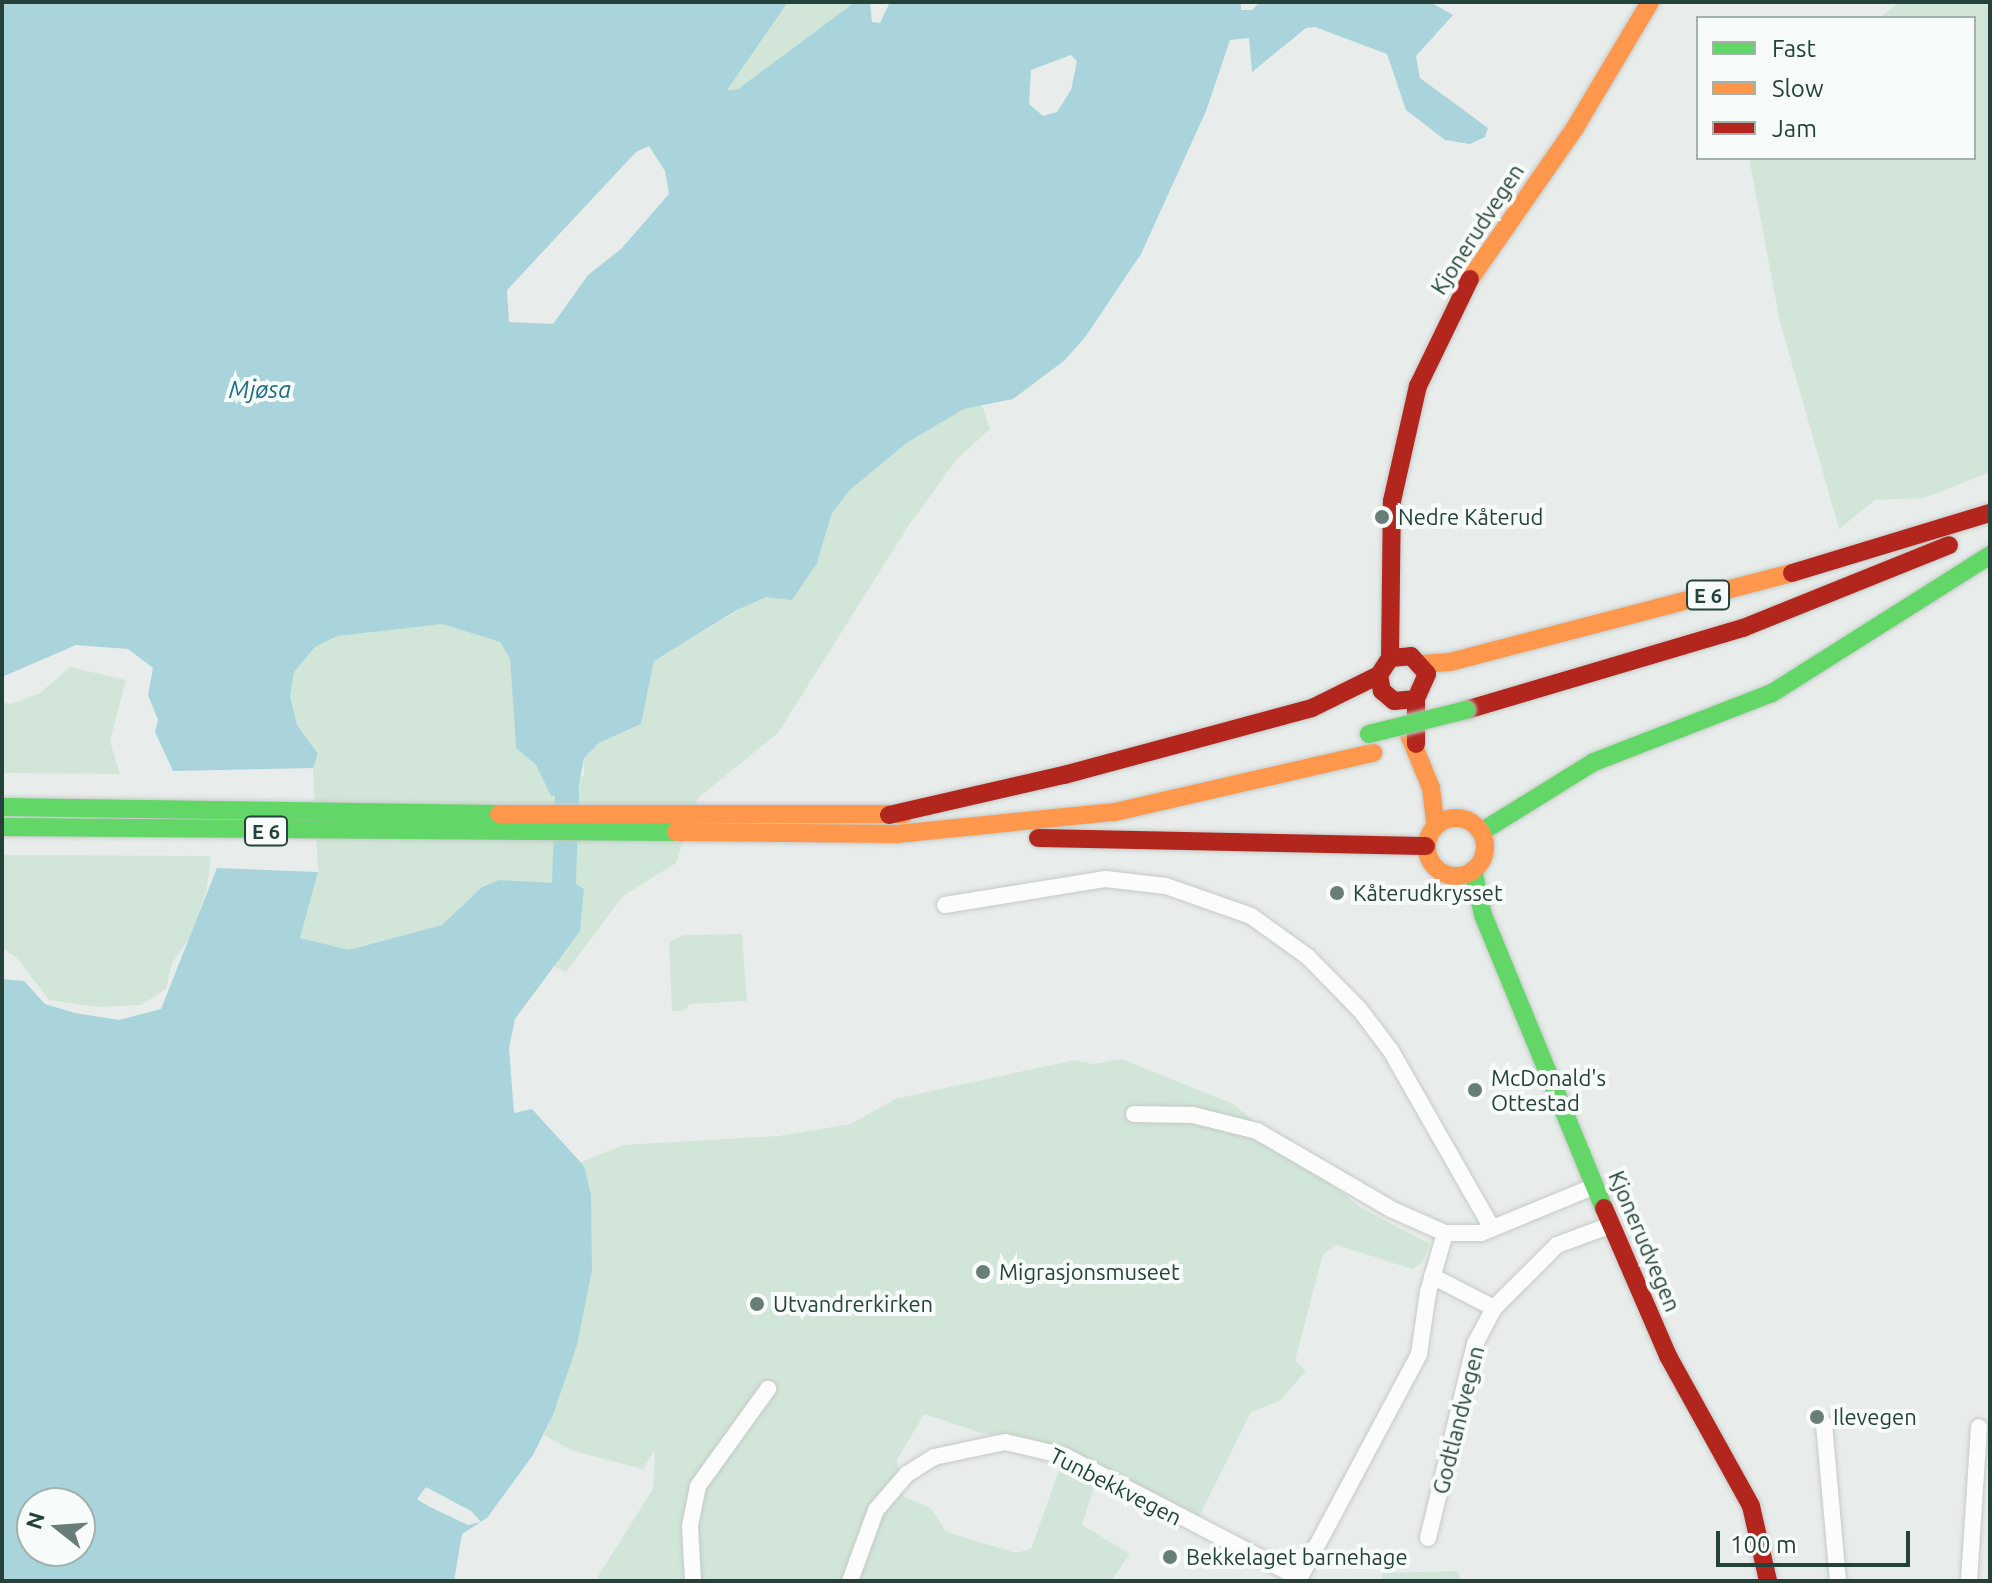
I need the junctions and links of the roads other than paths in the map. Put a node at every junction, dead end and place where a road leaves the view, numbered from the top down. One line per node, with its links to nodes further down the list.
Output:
1 (1650, 2): 9 (main road, Kjonerudvegen)
2 (1990, 513): 9 (main road, E 6)
3 (1990, 527): 17 (main road, E 6, bridge)
4 (1990, 548): 6 (main road)
5 (1990, 555): 21 (main road)
6 (1902, 587)
7 (1793, 630): 8 (main road)
8 (1719, 656)
9 (1406, 659): 10 (main road); 11 (main road, Kjonerudvegen)
10 (1379, 675): 12 (main road, Kjonerudvegen); 17 (main road, E 6)
11 (1416, 699): 12 (main road); 14 (main road, Kjonerudvegen)
12 (1394, 701): 14 (main road, Kjonerudvegen)
13 (1508, 719): 22 (main road, E 6)
14 (1416, 744): 15 (main road, Kjonerudvegen)
15 (1431, 788): 18 (main road, Kjonerudvegen); 19 (main road, Kjonerudvegen)
16 (2, 807): 17 (main road, E 6)
17 (889, 815)
18 (1456, 818): 19 (main road); 21 (main road, Kjonerudvegen)
19 (1436, 826): 23 (main road)
20 (2, 827): 22 (main road, E 6)
21 (1481, 832): 24 (main road)
22 (897, 834): 23 (main road, E 6)
23 (1426, 846): 24 (main road, Kjonerudvegen)
24 (1466, 873): 27 (main road, Kjonerudvegen)
25 (945, 905): 29 (street)
26 (1134, 1114): 30 (street)
27 (1595, 1186): 28 (main road, Kjonerudvegen); 29 (street)
28 (1611, 1225): 32 (street, Godtlandvegen); 40 (main road, Kjonerudvegen)
29 (1492, 1228): 30 (street)
30 (1445, 1233): 31 (street, Tunbekkvegen)
31 (1432, 1276): 32 (street); 37 (street, Tunbekkvegen)
32 (1494, 1308): 36 (street, Godtlandvegen)
33 (768, 1389): 38 (street)
34 (1824, 1424): 41 (street)
35 (1979, 1427): 42 (street)
36 (1428, 1538)
37 (1298, 1580): 39 (street, Tunbekkvegen)
38 (693, 1581)
39 (850, 1581)
40 (1768, 1581)
41 (1838, 1581)
42 (1969, 1581): 43 (street)
43 (1977, 1581)

